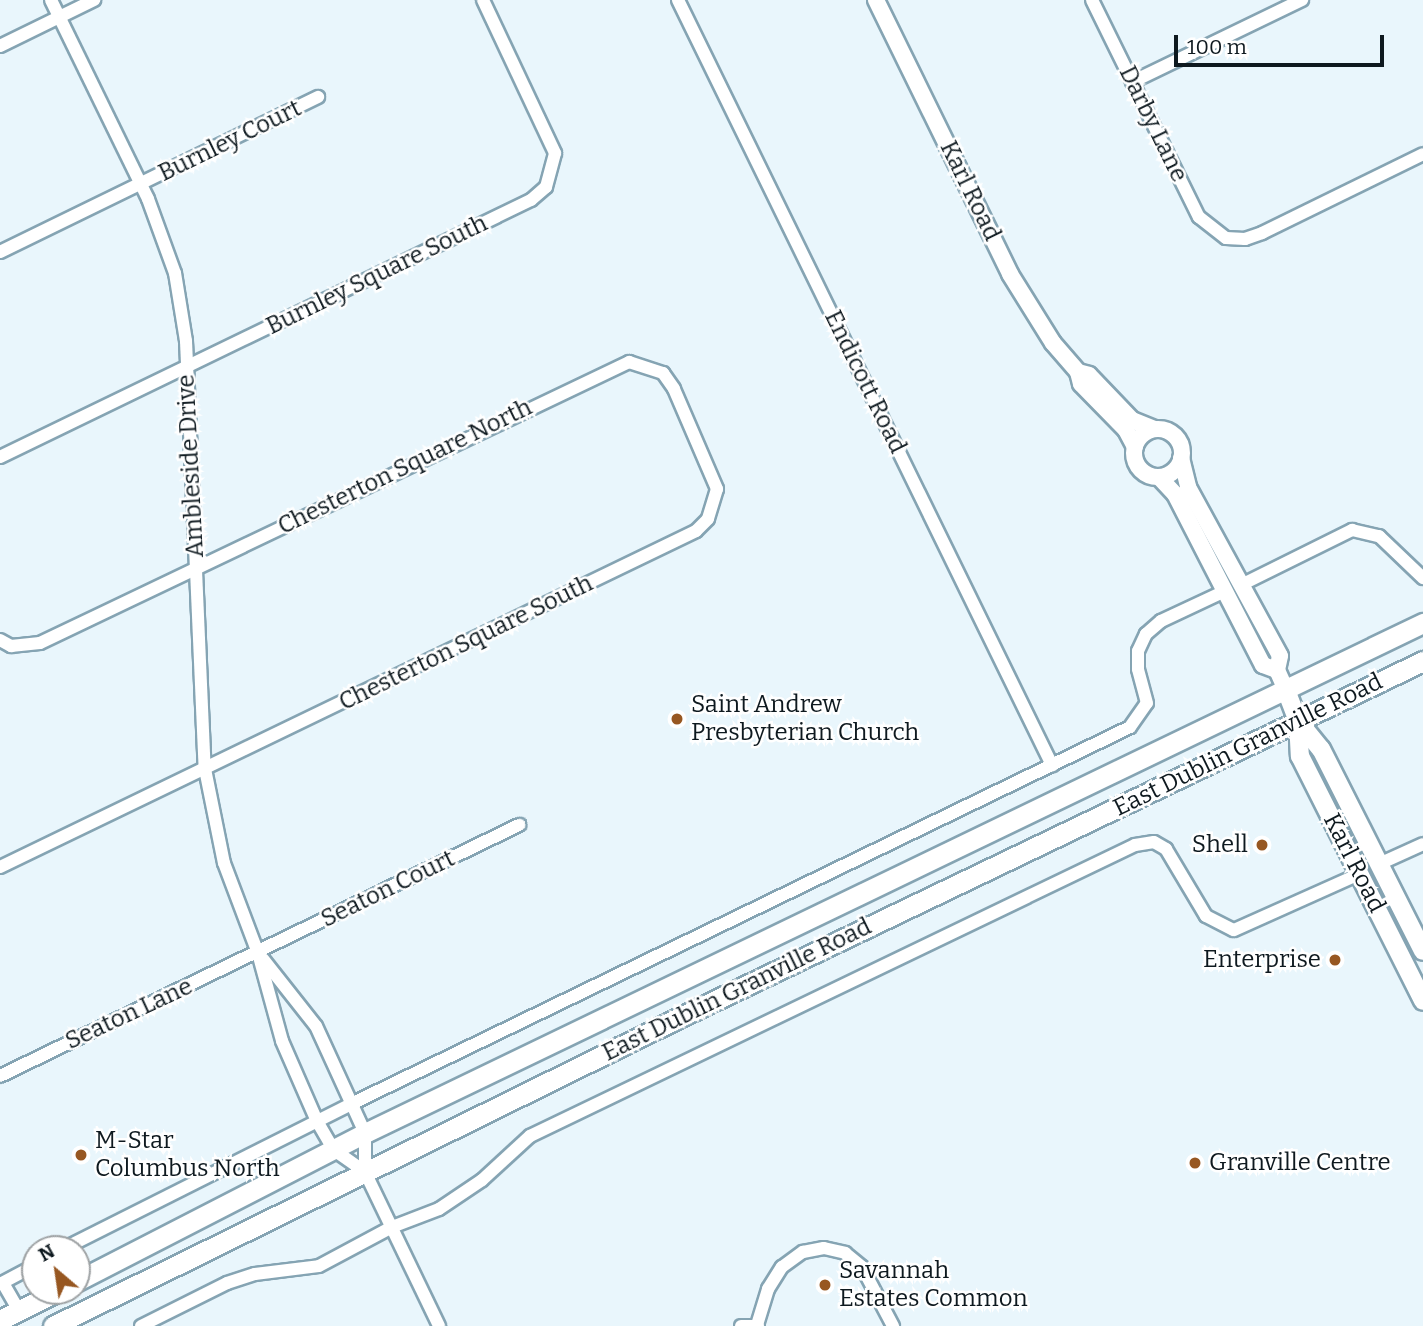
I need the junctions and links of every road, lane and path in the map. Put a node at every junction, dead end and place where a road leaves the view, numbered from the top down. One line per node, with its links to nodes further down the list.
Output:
1 (51, 0): 8 (street, Ambleside Drive)
2 (94, 0): 8 (street)
3 (483, 0): 16 (street, Burnley Square South)
4 (678, 0): 33 (street, Endicott Road)
5 (876, 0): 17 (street, Karl Road)
6 (1092, 0): 10 (street, Darby Lane)
7 (1302, 0): 10 (street)
8 (59, 17): 9 (street); 13 (street, Ambleside Drive)
9 (0, 46)
10 (1132, 82): 12 (street, Darby Lane)
11 (318, 97): 13 (street, Burnley Court)
12 (1423, 154)
13 (141, 185): 14 (street, Burnley Court); 16 (street, Ambleside Drive)
14 (0, 252)
15 (614, 366): 23 (street, Chesterton Square North); 34 (street, Chesterton Square South)
16 (186, 367): 20 (street, Burnley Square South); 23 (street, Ambleside Drive)
17 (1078, 372): 18 (street, Karl Road); 19 (street, Karl Road)
18 (1154, 429): 19 (street); 21 (street)
19 (1135, 447): 22 (street)
20 (0, 457)
21 (1181, 458): 22 (street); 25 (street, Karl Road)
22 (1159, 477): 26 (street, Karl Road)
23 (195, 568): 28 (street, Chesterton Square North); 34 (street, Ambleside Drive)
24 (1423, 578): 25 (street)
25 (1243, 584): 30 (street, Karl Road)
26 (1225, 591): 30 (street, Karl Road); 33 (street)
27 (1423, 624): 31 (main road, East Dublin Granville Road)
28 (6, 643)
29 (1423, 661): 32 (main road, East Dublin Granville Road)
30 (1277, 670): 31 (street, Karl Road)
31 (1286, 690): 32 (main road, Karl Road); 46 (main road, East Dublin Granville Road)
32 (1298, 721): 37 (main road, Karl Road); 39 (main road, Karl Road); 48 (main road, East Dublin Granville Road)
33 (1052, 765): 44 (street)
34 (205, 769): 38 (street, Chesterton Square South); 41 (street, Ambleside Drive)
35 (519, 825): 41 (street, Seaton Court)
36 (1423, 844): 37 (street)
37 (1379, 864): 40 (main road, Karl Road)
38 (0, 867)
39 (1359, 874): 42 (main road, Karl Road); 49 (street, East Dublin Granville Road)
40 (1423, 951)
41 (258, 953): 43 (street, Seaton Lane); 44 (street, Ambleside Drive); 45 (street, Ambleside Drive)
42 (1423, 1001)
43 (0, 1076)
44 (351, 1104): 45 (street); 46 (street, Ambleside Drive)
45 (317, 1121): 47 (street, Ambleside Drive); 50 (street)
46 (365, 1133): 47 (main road, East Dublin Granville Road); 48 (street, Ambleside Drive)
47 (334, 1150): 48 (street, Ambleside Drive); 52 (main road, East Dublin Granville Road)
48 (365, 1172): 49 (street); 57 (main road, East Dublin Granville Road)
49 (392, 1227): 58 (street, East Dublin Granville Road); 59 (street)
50 (91, 1235)
51 (21, 1273): 53 (street)
52 (91, 1274)
53 (1, 1284): 55 (street)
54 (31, 1305): 55 (main road)
55 (19, 1311): 56 (main road)
56 (0, 1320)
57 (53, 1326)
58 (141, 1326)
59 (439, 1326)
60 (741, 1326): 61 (street)
61 (757, 1326): 62 (street)
62 (893, 1326)

